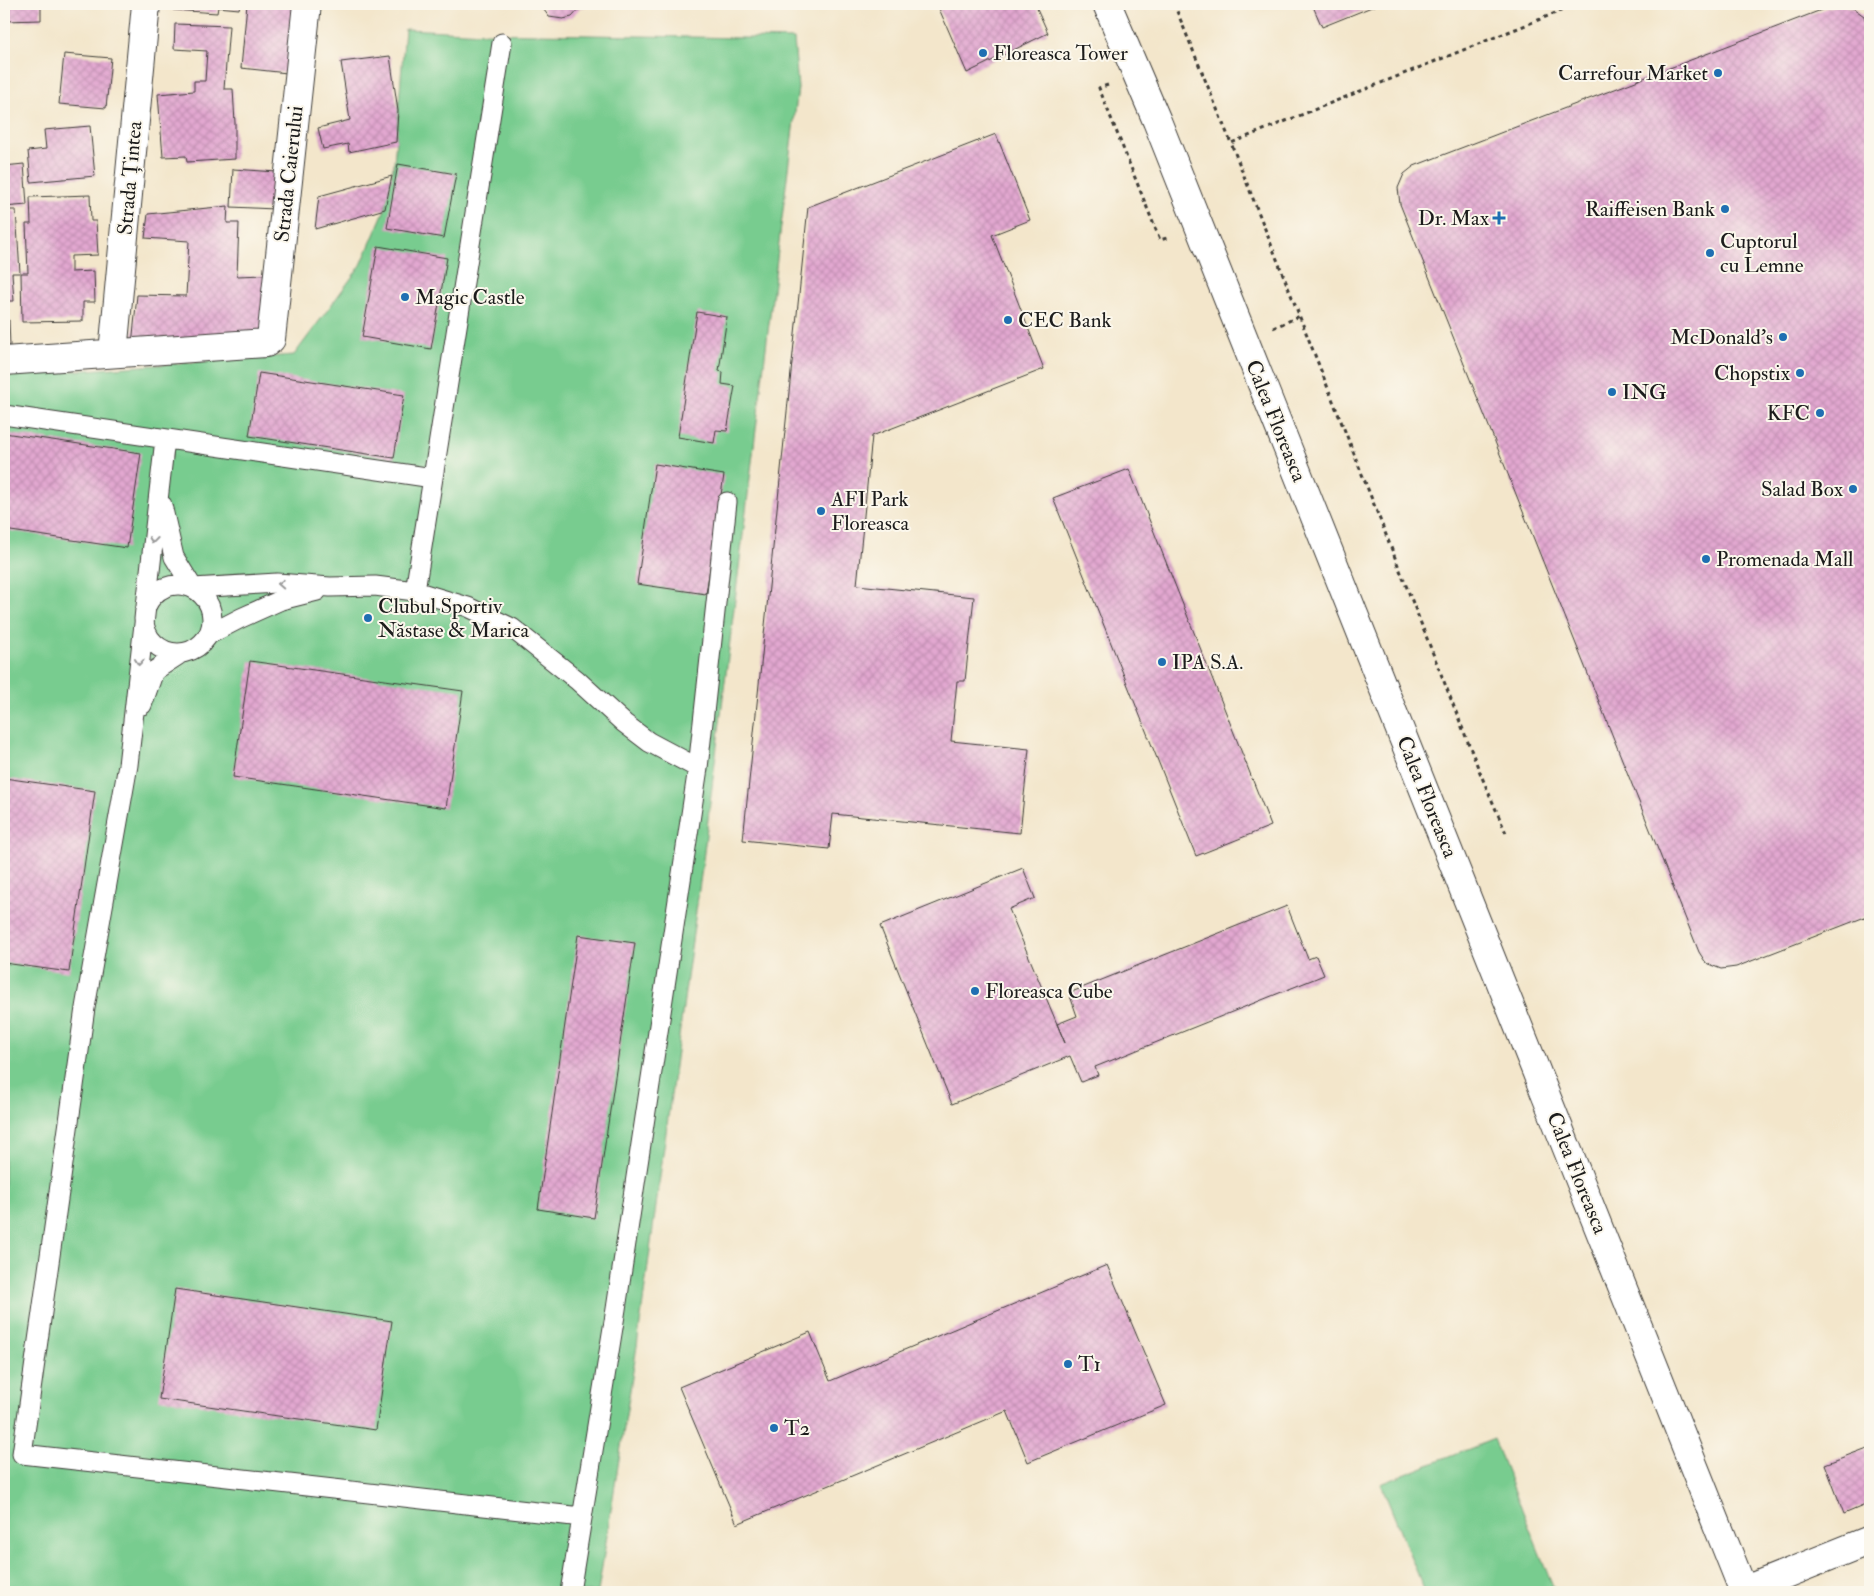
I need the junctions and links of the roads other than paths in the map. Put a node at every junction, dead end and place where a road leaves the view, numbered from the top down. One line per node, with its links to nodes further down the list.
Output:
1 (146, 4): 5 (main road, Strada Țintea)
2 (306, 4): 5 (main road, Strada Caierului)
3 (1107, 4): 22 (main road, Calea Floreasca)
4 (502, 43): 9 (lane)
5 (114, 353): 6 (main road)
6 (4, 361)
7 (4, 415): 8 (lane)
8 (165, 438): 9 (lane); 10 (lane)
9 (433, 478): 14 (lane)
10 (159, 492): 13 (lane); 15 (lane, one-way to 15)
11 (726, 502): 19 (lane)
12 (330, 587): 13 (lane, one-way to 13); 14 (lane); 16 (lane)
13 (193, 588): 15 (lane); 16 (lane)
14 (415, 591): 19 (lane)
15 (144, 613): 17 (lane); 18 (lane, one-way to 18)
16 (210, 634): 17 (lane)
17 (180, 654): 18 (lane)
18 (128, 764): 20 (lane)
19 (698, 768): 20 (lane)
20 (582, 1517): 23 (lane)
21 (1870, 1540): 22 (main road, Calea Floreasca)
22 (1744, 1591)
23 (570, 1592)

